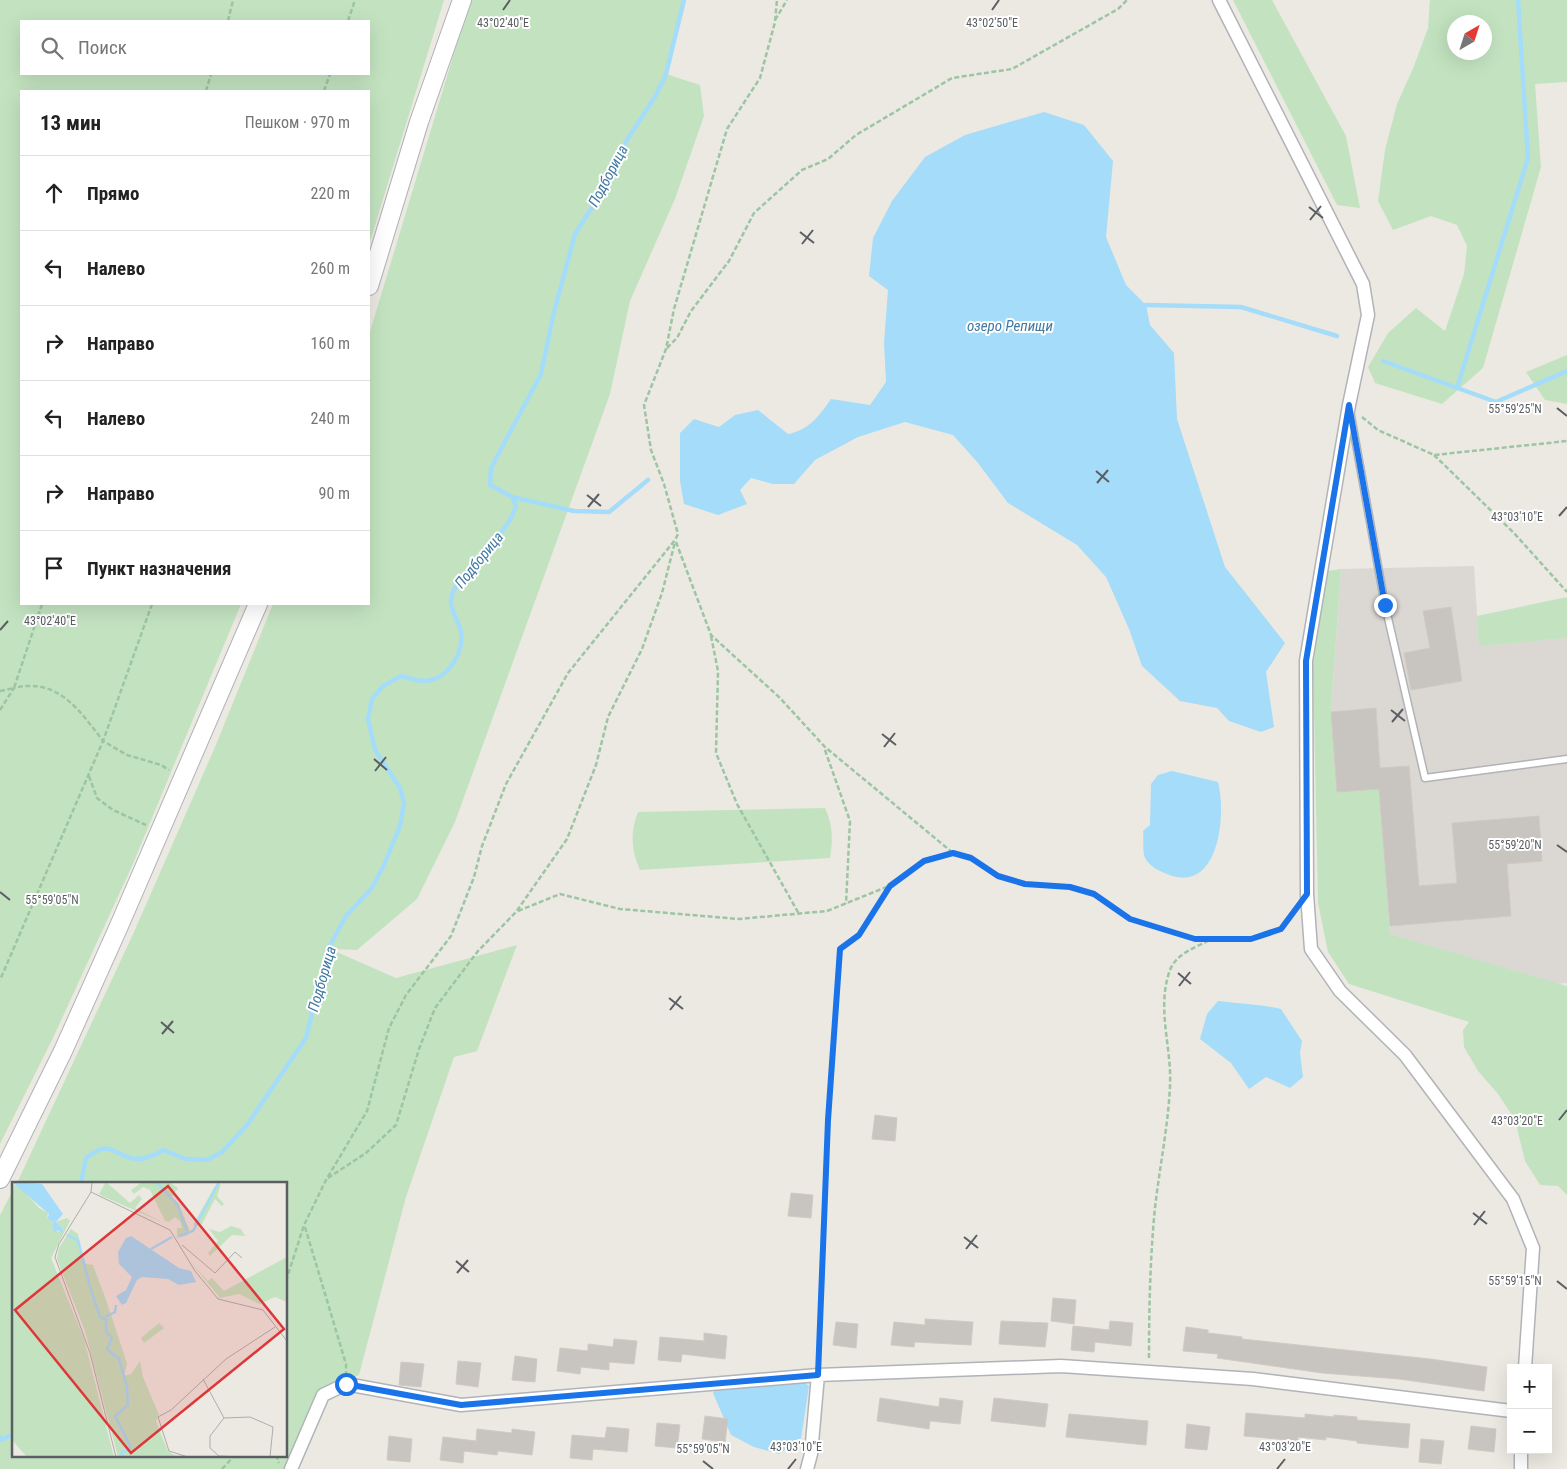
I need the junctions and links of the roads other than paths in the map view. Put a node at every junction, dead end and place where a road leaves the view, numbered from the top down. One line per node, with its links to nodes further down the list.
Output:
1 (462, 0): 3 (main road)
2 (1219, 0): 4 (street)
3 (370, 283)
4 (1349, 405): 6 (lane); 8 (street)
5 (258, 605): 7 (main road)
6 (1567, 759)
7 (0, 1179)
8 (1524, 1364)
9 (818, 1375): 10 (street); 12 (street); 13 (street)
10 (1507, 1411)
11 (1521, 1454): 14 (street)
12 (291, 1469)
13 (806, 1469)
14 (1521, 1469)

